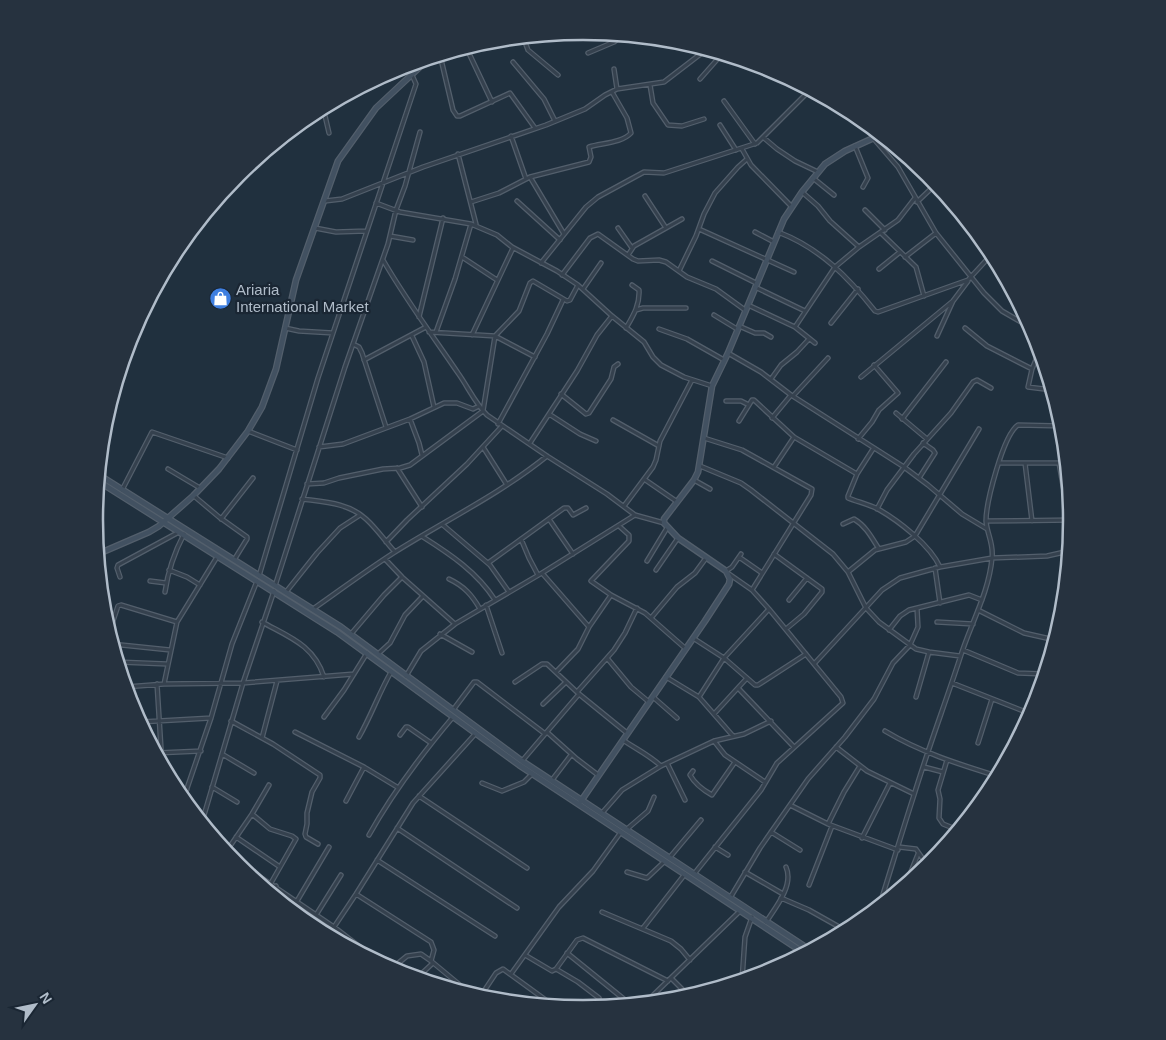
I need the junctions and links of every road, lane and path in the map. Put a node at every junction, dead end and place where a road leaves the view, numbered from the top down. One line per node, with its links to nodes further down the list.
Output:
1 (615, 41): 3 (street)
2 (526, 43): 12 (street)
3 (588, 53)
4 (469, 54): 19 (street)
5 (700, 54): 14 (street)
6 (717, 59): 13 (street)
7 (442, 61): 19 (street)
8 (513, 62): 22 (street)
9 (614, 69): 15 (street)
10 (417, 70): 11 (main road)
11 (412, 75): 41 (street); 48 (main road)
12 (558, 75)
13 (700, 79)
14 (650, 85): 15 (street); 21 (street)
15 (617, 89): 16 (street)
16 (612, 92): 22 (street); 39 (street)
17 (805, 95): 28 (street)
18 (724, 101): 30 (street)
19 (492, 102): 24 (street)
20 (325, 115): 26 (street)
21 (704, 120)
22 (555, 121): 24 (street)
23 (720, 125): 34 (street)
24 (536, 128): 27 (street)
25 (420, 132): 38 (street)
26 (329, 133)
27 (511, 136): 35 (street); 39 (street)
28 (764, 138): 30 (street); 37 (street)
29 (874, 138): 31 (main road)
30 (756, 144): 33 (street)
31 (855, 146): 37 (main road); 42 (street)
32 (883, 146): 47 (street)
33 (742, 148): 34 (street); 36 (street)
34 (736, 150): 70 (street)
35 (458, 154): 38 (street); 50 (street)
36 (747, 160): 53 (street); 63 (street)
37 (818, 172): 40 (main road)
38 (408, 173): 41 (street); 54 (street)
39 (528, 178): 50 (street); 70 (street)
40 (813, 178): 44 (main road); 45 (street)
41 (382, 183): 48 (street); 52 (street)
42 (863, 187)
43 (930, 190): 51 (street)
44 (802, 192): 53 (main road); 75 (street)
45 (834, 195)
46 (645, 196): 62 (street)
47 (915, 198): 51 (street); 64 (street)
48 (325, 201): 60 (main road)
49 (517, 201): 73 (street)
50 (471, 202): 59 (street)
51 (918, 202): 69 (street)
52 (376, 203): 54 (street); 65 (street)
53 (792, 206): 67 (main road)
54 (396, 210): 56 (street); 71 (street)
55 (864, 210): 64 (street)
56 (443, 218): 58 (street); 109 (street)
57 (682, 219): 62 (street)
58 (472, 224): 59 (street); 80 (street)
59 (476, 225): 76 (street)
60 (315, 228): 65 (street); 115 (main road)
61 (618, 228): 77 (street)
62 (666, 228): 77 (street)
63 (699, 229): 83 (street); 90 (street)
64 (885, 230): 68 (street)
65 (366, 231): 121 (street)
66 (754, 232): 74 (street)
67 (778, 232): 74 (main road); 88 (street)
68 (881, 233): 75 (street); 78 (street)
69 (936, 233): 81 (street); 93 (street)
70 (564, 234): 73 (street)
71 (390, 236): 72 (street); 82 (street)
72 (413, 240)
73 (560, 240): 86 (street)
74 (775, 242): 83 (main road)
75 (859, 247): 88 (street)
76 (513, 248): 86 (street); 94 (street)
77 (632, 248): 79 (street)
78 (900, 252): 81 (street); 89 (street)
79 (628, 255): 90 (street); 92 (street)
80 (462, 257): 94 (street); 120 (street)
81 (905, 257): 100 (street)
82 (383, 259): 109 (street); 128 (street)
83 (767, 259): 91 (street); 97 (main road)
84 (987, 260): 93 (street)
85 (712, 261): 97 (street)
86 (542, 263): 92 (street)
87 (601, 263): 98 (street)
88 (835, 267): 99 (street); 106 (street)
89 (880, 269)
90 (679, 271): 103 (street)
91 (794, 272)
92 (562, 275): 95 (street)
93 (970, 279): 100 (street); 102 (street); 111 (street)
94 (497, 280): 122 (street)
95 (578, 285): 98 (street); 101 (street)
96 (632, 285): 105 (street)
97 (756, 285): 103 (main road); 106 (street)
98 (583, 289): 108 (street)
99 (858, 289): 100 (street); 110 (street)
100 (924, 296)
101 (563, 300): 124 (street); 131 (street)
102 (953, 301): 125 (street); 138 (street)
103 (746, 307): 113 (main road); 114 (street)
104 (686, 308): 105 (street)
105 (636, 310): 116 (street)
106 (805, 311): 114 (street)
107 (714, 315): 113 (street)
108 (612, 316): 116 (street); 146 (street)
109 (418, 318): 112 (street)
110 (831, 322)
111 (1019, 322)
112 (426, 327): 119 (street); 123 (street)
113 (738, 327): 126 (street); 130 (main road)
114 (795, 327): 127 (street)
115 (285, 328): 121 (street); 164 (main road)
116 (626, 328): 142 (street)
117 (659, 328): 134 (street)
118 (965, 328): 139 (street)
119 (429, 332): 120 (street); 150 (street)
120 (436, 332): 122 (street)
121 (333, 333): 176 (street)
122 (472, 335): 124 (street)
123 (412, 336): 133 (street); 151 (street)
124 (495, 336): 131 (street); 152 (street)
125 (937, 336)
126 (771, 337)
127 (809, 339): 129 (street); 141 (street)
128 (353, 344): 133 (street); 173 (street)
129 (815, 344)
130 (728, 353): 134 (main road); 141 (street)
131 (535, 357): 160 (street)
132 (828, 358): 147 (street)
133 (364, 360): 162 (street)
134 (724, 360): 143 (main road)
135 (1036, 360): 139 (street)
136 (946, 362): 157 (street)
137 (618, 364): 146 (street)
138 (874, 366): 140 (street); 167 (street)
139 (1032, 369): 145 (street)
140 (861, 377)
141 (771, 379): 147 (street)
142 (692, 380): 143 (street); 172 (street)
143 (712, 386): 166 (main road)
144 (991, 388): 168 (street)
145 (1045, 389)
146 (561, 394): 154 (street)
147 (792, 395): 155 (street); 167 (street)
148 (726, 401): 149 (street)
149 (749, 405): 155 (street); 159 (street)
150 (479, 406): 151 (street); 152 (street)
151 (434, 407): 156 (street)
152 (483, 411): 160 (street); 177 (street)
153 (896, 413): 157 (street)
154 (549, 414): 169 (street); 170 (street)
155 (772, 418): 165 (street)
156 (410, 419): 162 (street); 177 (street)
157 (902, 419): 168 (street)
158 (613, 420): 172 (street)
159 (738, 420)
160 (500, 425): 170 (street); 174 (street)
161 (1054, 426): 180 (street)
162 (386, 427): 173 (street)
163 (979, 430): 202 (street)
164 (248, 431): 176 (street); 179 (main road)
165 (794, 437): 184 (street); 189 (street)
166 (704, 438): 183 (main road); 184 (street)
167 (858, 439): 175 (street)
168 (926, 439): 171 (street)
169 (596, 441)
170 (530, 443): 178 (street)
171 (923, 443): 185 (street); 191 (street)
172 (659, 446): 193 (street)
173 (319, 447): 195 (street)
174 (483, 447): 197 (street); 206 (street)
175 (874, 449): 185 (street); 189 (street)
176 (297, 450): 251 (street)
177 (422, 455): 186 (street)
178 (547, 456): 197 (street); 205 (street)
179 (228, 459): 198 (main road); 200 (street)
180 (999, 463): 181 (street); 214 (street)
181 (1025, 463): 182 (street); 216 (street)
182 (1059, 463): 188 (street)
183 (700, 466): 194 (main road); 217 (street)
184 (774, 467): 217 (street)
185 (904, 467): 191 (street); 208 (street)
186 (397, 468): 195 (street); 206 (street)
187 (168, 469): 198 (street)
188 (1060, 469)
189 (856, 474): 208 (street)
190 (253, 478): 211 (street)
191 (919, 478): 202 (street)
192 (105, 479): 200 (main road)
193 (644, 479): 204 (street); 205 (street)
194 (694, 480): 199 (street); 204 (main road)
195 (307, 484): 203 (street)
196 (104, 485): 213 (main road)
197 (507, 485): 219 (street)
198 (200, 489): 201 (main road)
199 (710, 489)
200 (122, 490): 213 (main road)
201 (193, 496): 211 (street); 213 (main road)
202 (940, 496): 222 (street); 225 (street)
203 (302, 498): 209 (street); 258 (street)
204 (676, 501): 220 (main road)
205 (624, 506): 210 (street)
206 (422, 507): 228 (street)
207 (586, 508): 212 (street)
208 (877, 509): 225 (street)
209 (360, 515): 228 (street); 261 (street)
210 (635, 515): 220 (street); 221 (street)
211 (221, 518): 239 (street)
212 (549, 519): 227 (street); 233 (street)
213 (166, 520): 223 (main road); 230 (main road); 239 (main road)
214 (986, 520): 216 (street); 222 (street)
215 (1063, 520): 216 (street)
216 (1032, 521)
217 (793, 522): 234 (street); 247 (street)
218 (843, 524): 229 (street)
219 (444, 525): 224 (street); 241 (street)
220 (665, 525): 226 (main road); 240 (street)
221 (618, 526): 233 (street); 263 (street)
222 (987, 528): 237 (street)
223 (182, 533): 235 (main road); 244 (street); 250 (street)
224 (423, 536): 231 (street); 265 (street)
225 (915, 536): 229 (street); 242 (street)
226 (678, 538): 236 (main road); 245 (street)
227 (521, 539): 241 (street); 249 (street)
228 (386, 542): 231 (street)
229 (879, 549): 247 (street)
230 (104, 551)
231 (395, 552): 238 (street)
232 (1062, 553): 237 (street)
233 (573, 554): 249 (street)
234 (774, 554): 248 (street); 253 (street)
235 (218, 556): 251 (main road); 257 (street)
236 (706, 558): 246 (main road); 277 (street)
237 (992, 558): 242 (street); 267 (street)
238 (385, 559): 252 (street); 275 (street)
239 (234, 560): 251 (main road)
240 (647, 561)
241 (488, 563): 262 (street)
242 (940, 567): 243 (street)
243 (935, 568): 268 (street); 271 (street)
244 (169, 570): 256 (street); 257 (street)
245 (656, 570)
246 (727, 572): 248 (street); 259 (street); 289 (main road)
247 (848, 572): 271 (street)
248 (762, 573): 259 (street)
249 (540, 574): 262 (street); 284 (street)
250 (120, 577)
251 (258, 578): 258 (main road); 317 (street)
252 (402, 578): 264 (street); 287 (street)
253 (808, 578): 266 (street); 285 (street)
254 (449, 580): 273 (street)
255 (150, 581): 256 (street)
256 (166, 583): 260 (street)
257 (200, 584): 279 (street)
258 (275, 588): 261 (main road); 280 (street); 298 (main road)
259 (752, 590): 274 (street)
260 (165, 592)
261 (286, 592): 275 (main road)
262 (509, 592): 265 (street)
263 (611, 595): 270 (street); 284 (street)
264 (423, 596): 282 (street); 301 (street)
265 (495, 600): 269 (street)
266 (789, 600)
267 (982, 600): 268 (street); 276 (street)
268 (940, 603): 272 (street)
269 (486, 605): 273 (street); 299 (street)
270 (638, 608): 277 (street); 303 (street)
271 (866, 608): 286 (street); 307 (street)
272 (917, 608): 286 (street); 292 (street)
273 (480, 609): 282 (street)
274 (769, 609): 285 (street); 304 (street)
275 (313, 610): 287 (main road)
276 (978, 610): 283 (street); 290 (street)
277 (651, 618): 293 (street)
278 (113, 620): 279 (street)
279 (177, 622): 294 (street)
280 (262, 622): 313 (street); 320 (street)
281 (936, 622): 283 (street)
282 (455, 624): 288 (street)
283 (973, 624): 295 (street)
284 (590, 627): 309 (street)
285 (786, 629): 300 (street)
286 (889, 630): 292 (street)
287 (350, 634): 301 (main road)
288 (440, 634): 296 (street); 312 (street)
289 (693, 638): 293 (main road); 304 (street)
290 (1048, 638)
291 (119, 645): 294 (street)
292 (910, 645): 297 (street); 359 (street)
293 (686, 648): 314 (main road)
294 (170, 650): 306 (street)
295 (963, 650): 302 (street); 311 (street)
296 (472, 652)
297 (929, 652): 302 (street); 329 (street)
298 (366, 653): 308 (main road); 310 (street)
299 (502, 653)
300 (806, 654): 307 (street); 315 (street)
301 (378, 655): 312 (main road)
302 (960, 656): 321 (street)
303 (607, 658): 326 (street); 331 (street)
304 (724, 658): 315 (street); 328 (street)
305 (124, 662): 306 (street)
306 (167, 664): 323 (street)
307 (814, 664): 358 (street)
308 (391, 672): 337 (main road); 351 (street)
309 (556, 672): 318 (street); 319 (street)
310 (354, 674): 313 (street); 336 (street)
311 (1038, 674)
312 (406, 676): 333 (main road)
313 (324, 677): 316 (street)
314 (666, 677): 327 (main road); 328 (street)
315 (747, 678): 325 (street)
316 (277, 681): 320 (street); 352 (street)
317 (221, 682): 320 (street); 323 (street); 338 (street)
318 (515, 682)
319 (566, 682): 326 (street); 332 (street)
320 (243, 683): 341 (street)
321 (952, 683): 330 (street); 364 (street)
322 (157, 684): 323 (street); 324 (street); 340 (street)
323 (164, 684)
324 (133, 686)
325 (739, 688): 335 (street); 342 (street)
326 (578, 693): 347 (street); 348 (street)
327 (653, 696): 331 (main road); 339 (street)
328 (699, 697): 335 (street)
329 (916, 697)
330 (992, 699): 334 (street); 356 (street)
331 (649, 702): 348 (main road)
332 (543, 704)
333 (453, 711): 346 (main road); 347 (street)
334 (1023, 711)
335 (714, 714): 350 (street)
336 (324, 716)
337 (453, 717): 346 (main road); 355 (street)
338 (211, 718): 340 (street); 360 (street)
339 (677, 718)
340 (159, 721): 343 (street); 357 (street)
341 (231, 721): 352 (street); 362 (street)
342 (771, 721): 350 (street); 358 (street)
343 (148, 722)
344 (885, 731): 364 (street)
345 (296, 732): 371 (street)
346 (476, 732): 365 (main road); 376 (main road); 388 (street)
347 (544, 733): 363 (street); 365 (street)
348 (626, 733): 353 (main road)
349 (400, 735): 355 (street)
350 (733, 736): 354 (street)
351 (359, 737)
352 (262, 738): 408 (street)
353 (622, 739): 369 (street); 378 (main road)
354 (714, 742): 367 (street); 368 (street)
355 (431, 743): 385 (street)
356 (978, 744)
357 (161, 747)
358 (794, 747): 380 (street)
359 (836, 748): 370 (street); 394 (street)
360 (200, 751): 361 (street); 386 (street)
361 (163, 753)
362 (222, 754): 375 (street); 384 (street)
363 (571, 754): 378 (street); 379 (street)
364 (928, 754): 366 (street); 372 (street)
365 (522, 760): 379 (main road)
366 (947, 760): 374 (street); 377 (street)
367 (735, 762): 373 (street); 380 (street)
368 (667, 763): 369 (street); 390 (street)
369 (661, 766): 395 (street)
370 (860, 766): 382 (street); 399 (street)
371 (364, 767): 385 (street); 391 (street)
372 (924, 767): 374 (street); 387 (street)
373 (693, 772)
374 (943, 772): 400 (street)
375 (254, 773)
376 (533, 774): 381 (street); 393 (main road)
377 (990, 774)
378 (598, 776): 393 (main road)
379 (552, 780): 393 (main road)
380 (765, 782): 411 (street)
381 (482, 783)
382 (890, 783): 387 (street); 407 (street)
383 (269, 785): 396 (street)
384 (212, 787): 392 (street); 397 (street)
385 (397, 787): 405 (street)
386 (187, 789)
387 (914, 794): 412 (street)
388 (419, 796): 401 (street); 422 (street)
389 (654, 796): 402 (street)
390 (685, 800)
391 (346, 801)
392 (237, 802)
393 (581, 802): 395 (main road); 403 (main road)
394 (790, 805): 399 (street); 404 (street)
395 (602, 813): 402 (main road)
396 (252, 814): 406 (street); 420 (street)
397 (204, 815)
398 (701, 820): 416 (street)
399 (830, 825): 407 (street); 431 (street)
400 (951, 827)
401 (397, 828): 418 (street); 438 (street)
402 (627, 829): 416 (main road)
403 (621, 832): 419 (main road); 453 (street)
404 (771, 832): 413 (street); 425 (street)
405 (368, 835)
406 (236, 837): 409 (street); 420 (street)
407 (862, 838): 412 (street)
408 (318, 844)
409 (231, 845)
410 (329, 847): 437 (street)
411 (715, 847): 415 (street); 427 (street)
412 (898, 848): 414 (street); 434 (street)
413 (800, 850)
414 (918, 853): 417 (street); 423 (street)
415 (728, 855)
416 (670, 858): 427 (main road)
417 (923, 858)
418 (377, 860): 433 (street); 448 (street)
419 (665, 861): 424 (street); 426 (main road)
420 (280, 867): 430 (street)
421 (786, 867): 435 (street)
422 (527, 868)
423 (912, 869)
424 (627, 872)
425 (745, 872): 435 (street); 436 (street)
426 (685, 874): 439 (main road); 447 (street)
427 (694, 874): 436 (main road)
428 (341, 875): 442 (street)
429 (265, 879): 430 (street)
430 (271, 883): 432 (street)
431 (808, 885)
432 (276, 886): 437 (street)
433 (356, 894): 446 (street); 455 (street)
434 (883, 894)
435 (782, 896): 444 (street); 445 (street)
436 (730, 898): 441 (main road)
437 (296, 901): 442 (street)
438 (516, 908)
439 (740, 911): 443 (main road); 454 (street)
440 (602, 912): 447 (street)
441 (754, 914): 443 (street); 444 (main road)
442 (316, 915): 446 (street)
443 (751, 919): 451 (main road); 459 (street)
444 (766, 922): 450 (main road)
445 (838, 926)
446 (334, 927): 449 (street)
447 (643, 928): 454 (street)
448 (495, 936)
449 (347, 938)
450 (803, 946)
451 (797, 949)
452 (566, 953): 457 (street); 461 (street); 469 (street)
453 (525, 955): 457 (street); 460 (street)
454 (690, 960): 461 (street)
455 (432, 962): 456 (street); 458 (street); 462 (street)
456 (399, 963)
457 (556, 969): 468 (street)
458 (422, 972)
459 (743, 973)
460 (511, 974): 464 (street); 467 (street)
461 (669, 980): 465 (street); 466 (street)
462 (455, 981): 463 (street)
463 (459, 984)
464 (485, 990)
465 (681, 990)
466 (654, 995)
467 (544, 998)
468 (599, 998)
469 (623, 998)

